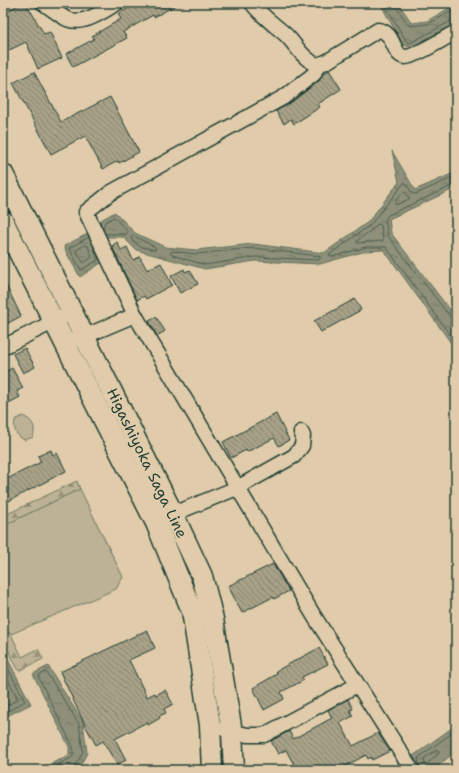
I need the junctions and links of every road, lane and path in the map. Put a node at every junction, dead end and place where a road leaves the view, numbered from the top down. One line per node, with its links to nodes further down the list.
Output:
1 (43, 3): 2 (street)
2 (117, 3)
3 (252, 3): 5 (street)
4 (456, 32): 5 (street)
5 (316, 65): 9 (street)
6 (3, 174): 8 (main road, Higashiyoka Saga Line)
7 (3, 221): 10 (main road, Higashiyoka Saga Line)
8 (73, 313): 10 (street); 11 (main road, Higashiyoka Saga Line)
9 (135, 315): 11 (street); 15 (street)
10 (55, 321): 12 (main road, Higashiyoka Saga Line); 13 (street)
11 (84, 336): 12 (street); 16 (main road, Higashiyoka Saga Line)
12 (66, 344): 18 (main road, Higashiyoka Saga Line)
13 (3, 347)
14 (301, 432): 15 (street)
15 (237, 488): 16 (street); 17 (street)
16 (173, 514): 19 (main road, Higashiyoka Saga Line)
17 (357, 685): 19 (street); 20 (street)
18 (210, 725): 19 (street); 21 (main road, Higashiyoka Saga Line)
19 (232, 732): 22 (main road, Higashiyoka Saga Line)
20 (410, 767)
21 (212, 770)
22 (234, 770)

